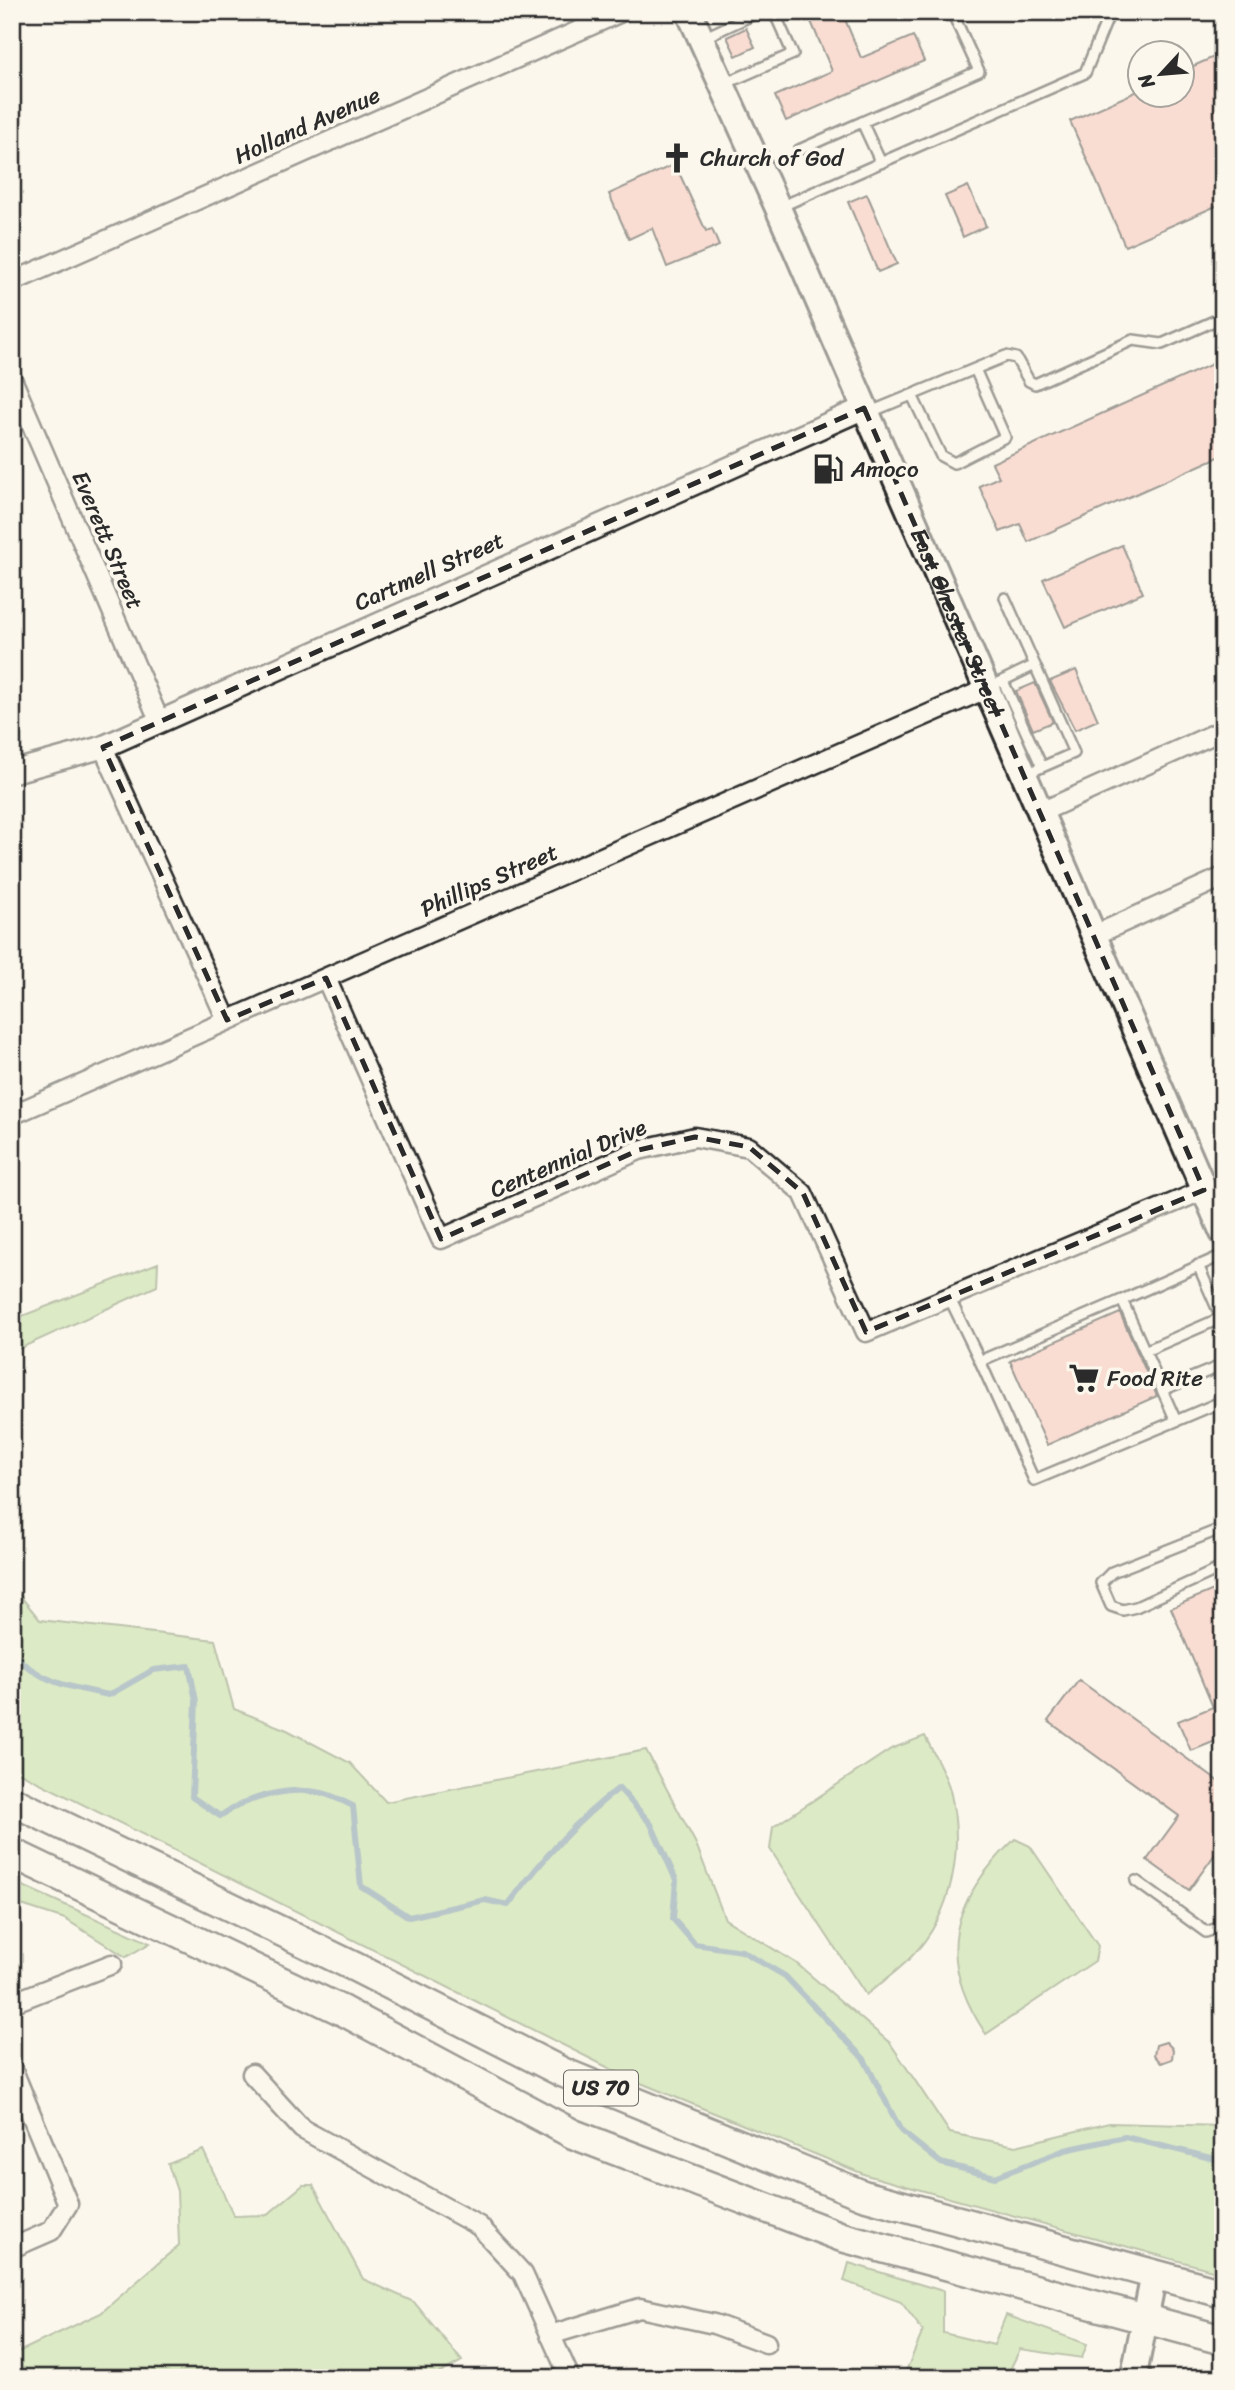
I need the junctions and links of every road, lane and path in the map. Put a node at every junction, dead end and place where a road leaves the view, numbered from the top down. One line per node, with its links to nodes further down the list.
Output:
1 (621, 12): 13 (street, Holland Avenue)
2 (689, 12): 7 (main road, East Chester Street)
3 (759, 12): 7 (lane)
4 (774, 12): 8 (lane)
5 (951, 12): 9 (lane)
6 (1110, 12): 11 (lane)
7 (701, 38): 8 (main road, East Chester Street)
8 (722, 85): 12 (main road, East Chester Street)
9 (862, 122): 10 (lane); 11 (lane)
10 (799, 150)
11 (881, 163): 12 (lane)
12 (778, 208): 18 (main road, East Chester Street)
13 (12, 282)
14 (1223, 317): 15 (lane)
15 (975, 369): 17 (lane); 17 (lane)
16 (12, 379): 22 (street, Everett Street)
17 (912, 395): 18 (lane)
18 (865, 411): 21 (main road, East Chester Street); 22 (street, Cartmell Street)
19 (1005, 598): 20 (lane)
20 (1035, 665): 21 (lane); 25 (lane)
21 (995, 685): 25 (main road, East Chester Street); 30 (street, Phillips Street)
22 (159, 720): 24 (street, Cartmell Street)
23 (1223, 730): 27 (street)
24 (103, 747): 26 (street, Cartmell Street); 31 (street)
25 (1033, 771): 27 (main road, East Chester Street)
26 (12, 772)
27 (1041, 812): 29 (main road, East Chester Street)
28 (1223, 877): 29 (street)
29 (1095, 935): 33 (main road, East Chester Street)
30 (326, 978): 31 (street, Phillips Street); 37 (street, Centennial Drive)
31 (227, 1020): 32 (street, Phillips Street)
32 (12, 1115)
33 (1204, 1190): 34 (main road, East Chester Street); 37 (street, Centennial Drive)
34 (1221, 1226)
35 (1223, 1255): 36 (lane)
36 (1198, 1265): 38 (lane); 39 (lane)
37 (950, 1297): 41 (lane)
38 (1122, 1300): 40 (lane); 41 (lane)
39 (1222, 1320): 40 (lane)
40 (1145, 1350): 43 (lane)
41 (980, 1361): 45 (lane)
42 (1223, 1365): 43 (lane)
43 (1162, 1390): 45 (lane)
44 (1223, 1401): 45 (lane)
45 (1176, 1421)
46 (1223, 1528): 47 (lane)
47 (1223, 1567)
48 (12, 1801): 57 (highway, US 70)
49 (12, 1853): 59 (highway, US 70)
50 (1136, 1881): 51 (lane)
51 (1223, 1926)
52 (112, 1964): 53 (street)
53 (12, 2003)
54 (12, 2068): 56 (street)
55 (252, 2074): 60 (street)
56 (12, 2248)
57 (1154, 2274): 58 (highway, US 70); 59 (main road)
58 (1223, 2293)
59 (1145, 2319): 61 (highway, US 70); 64 (main road)
60 (550, 2335): 62 (street); 63 (street)
61 (1223, 2340)
62 (766, 2343)
63 (570, 2378)
64 (1139, 2378)

